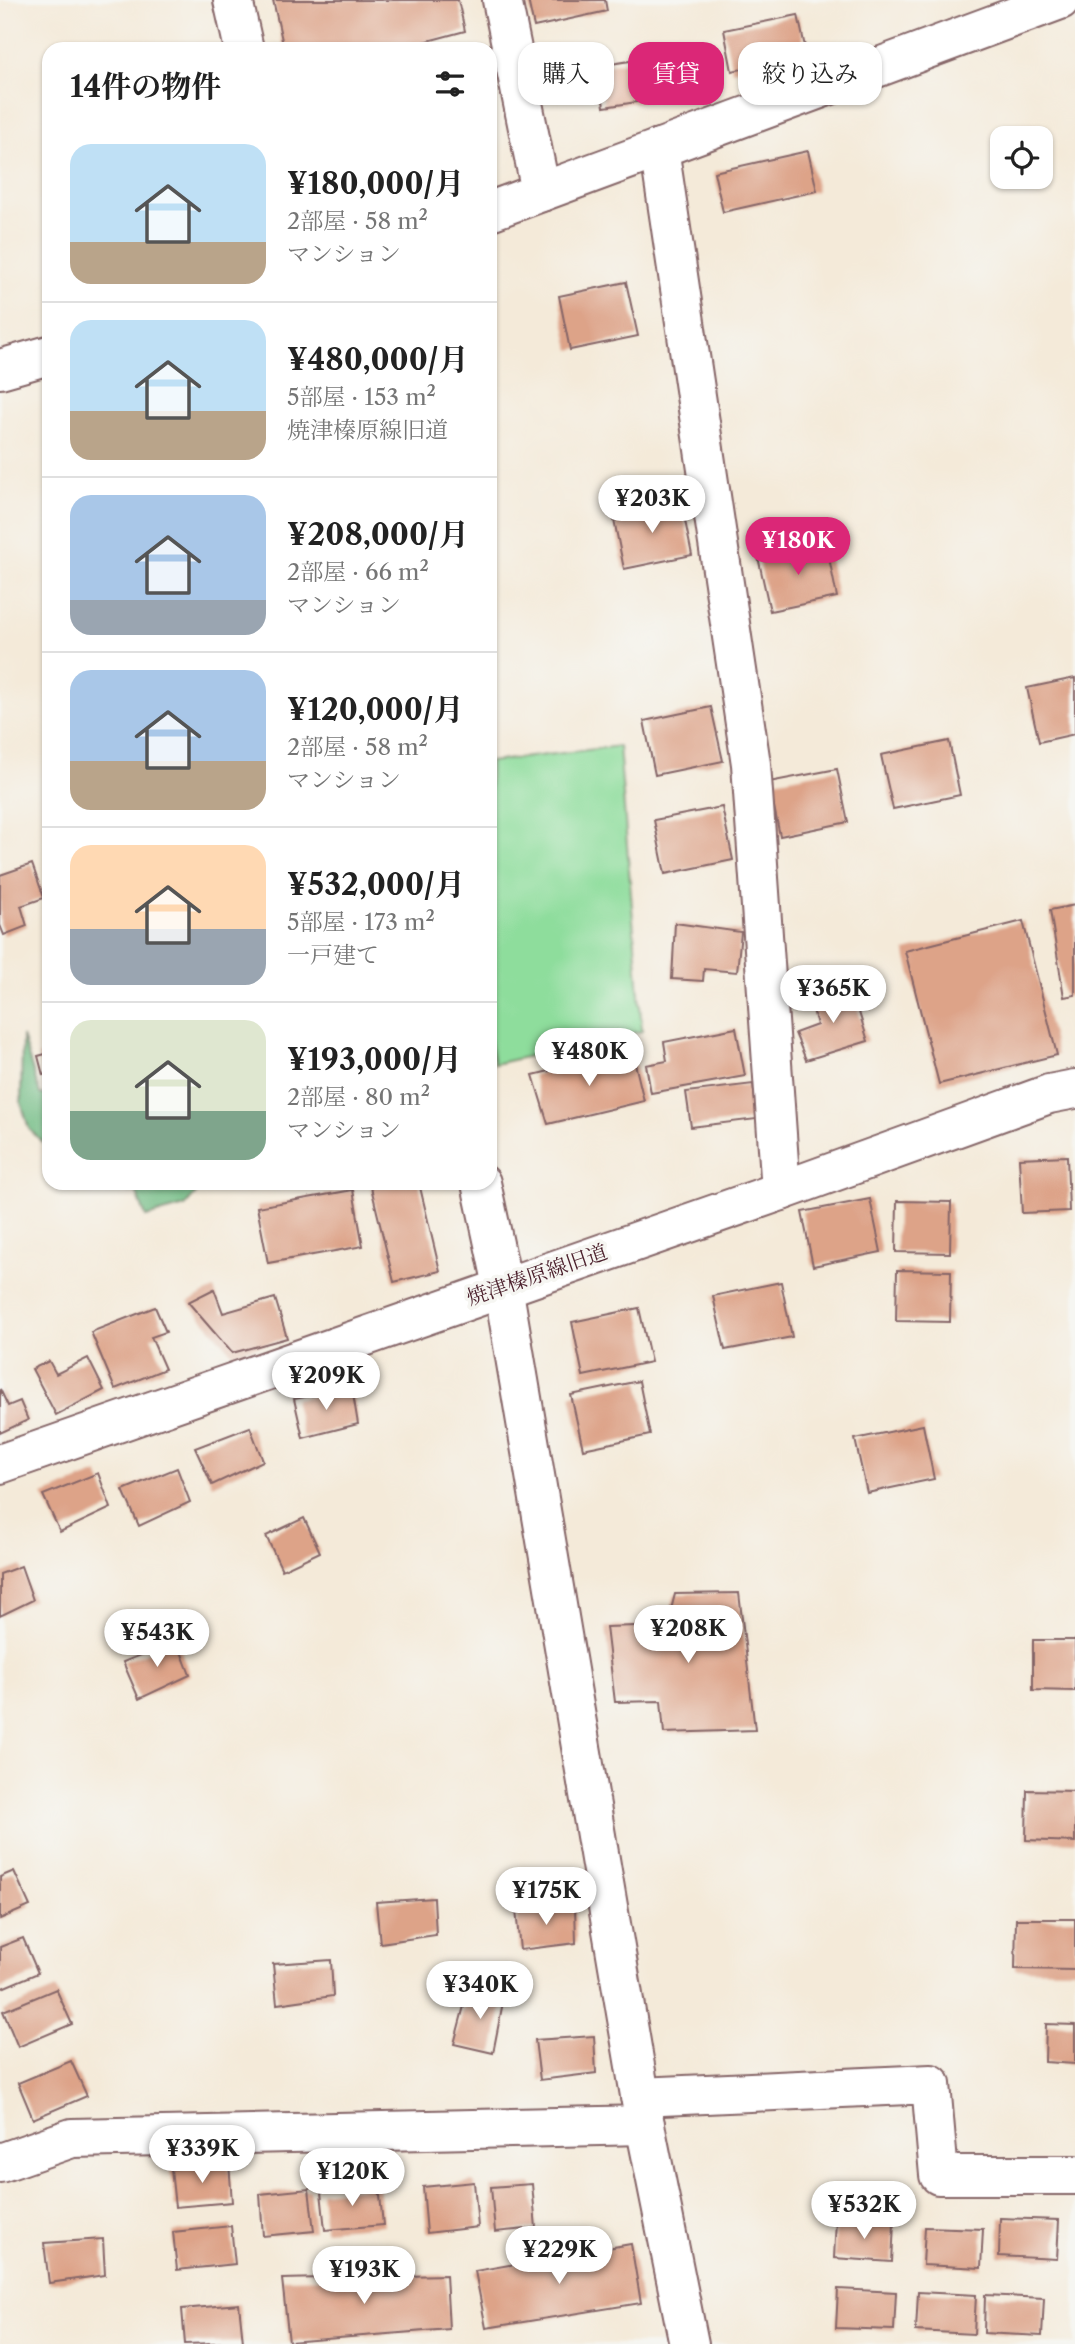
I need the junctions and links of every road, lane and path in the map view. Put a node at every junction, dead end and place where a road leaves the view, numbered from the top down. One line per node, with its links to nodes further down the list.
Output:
1 (233, 0): 4 (street)
2 (502, 0): 6 (street)
3 (1060, 0): 5 (street)
4 (242, 42)
5 (659, 148): 6 (street); 12 (street)
6 (541, 192): 7 (street)
7 (497, 208)
8 (42, 357): 9 (street)
9 (0, 369)
10 (1075, 1089): 12 (street, 焼津榛原線旧道)
11 (482, 1190): 13 (street)
12 (780, 1191): 13 (street, 焼津榛原線旧道)
13 (503, 1286): 14 (street, 焼津榛原線旧道); 15 (street)
14 (0, 1464)
15 (643, 2111): 16 (street); 17 (street); 18 (street)
16 (4, 2151)
17 (1075, 2175)
18 (690, 2344)

